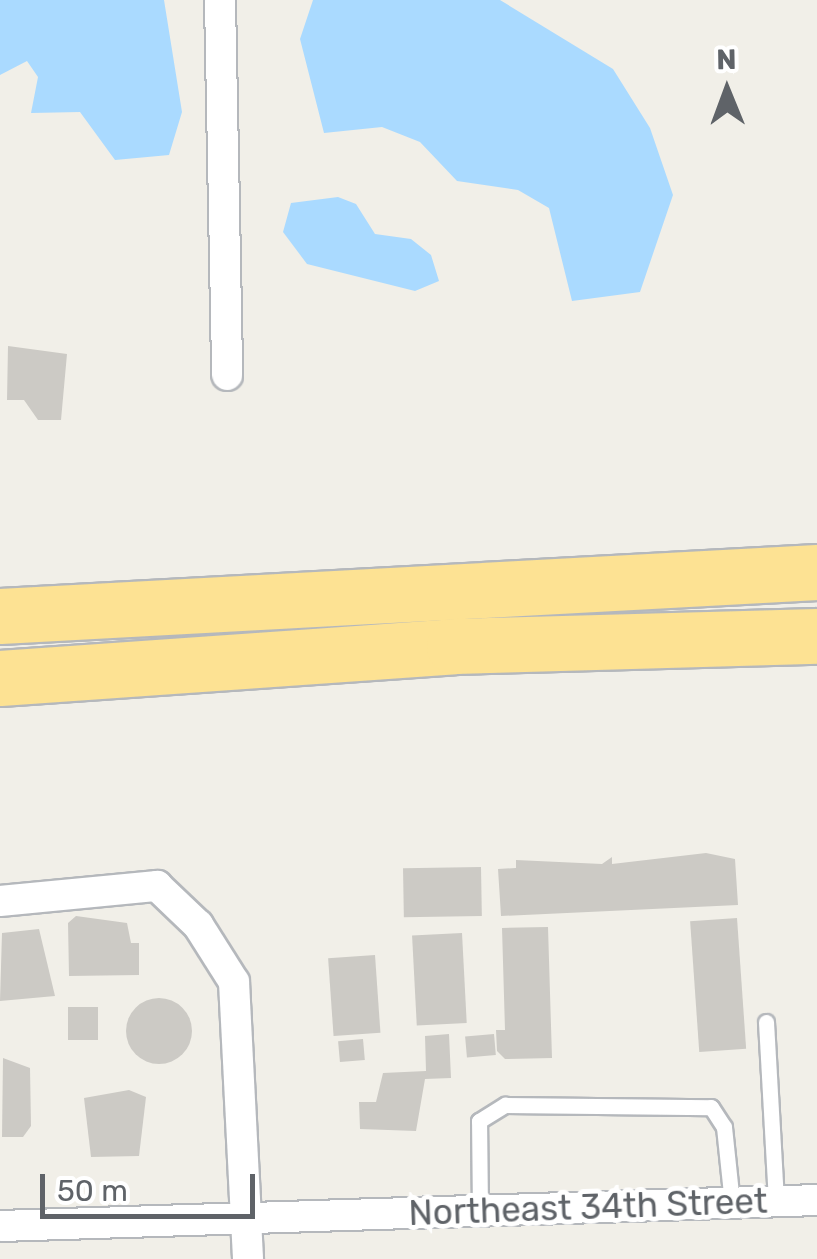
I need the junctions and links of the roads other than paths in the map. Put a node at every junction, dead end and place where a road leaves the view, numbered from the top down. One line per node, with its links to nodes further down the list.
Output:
1 (220, 0): 2 (street)
2 (228, 375)
3 (817, 572): 4 (highway)
4 (0, 616)
5 (817, 636): 6 (highway)
6 (0, 678)
7 (0, 901): 13 (street)
8 (766, 1022): 10 (lane)
9 (817, 1200): 10 (street, Northeast 34th Street)
10 (776, 1201): 11 (street, Northeast 34th Street)
11 (732, 1202): 12 (street, Northeast 34th Street); 12 (lane)
12 (480, 1211): 13 (street, Northeast 34th Street)
13 (248, 1219): 14 (street, Northeast 34th Street); 15 (street)
14 (0, 1226)
15 (248, 1259)

